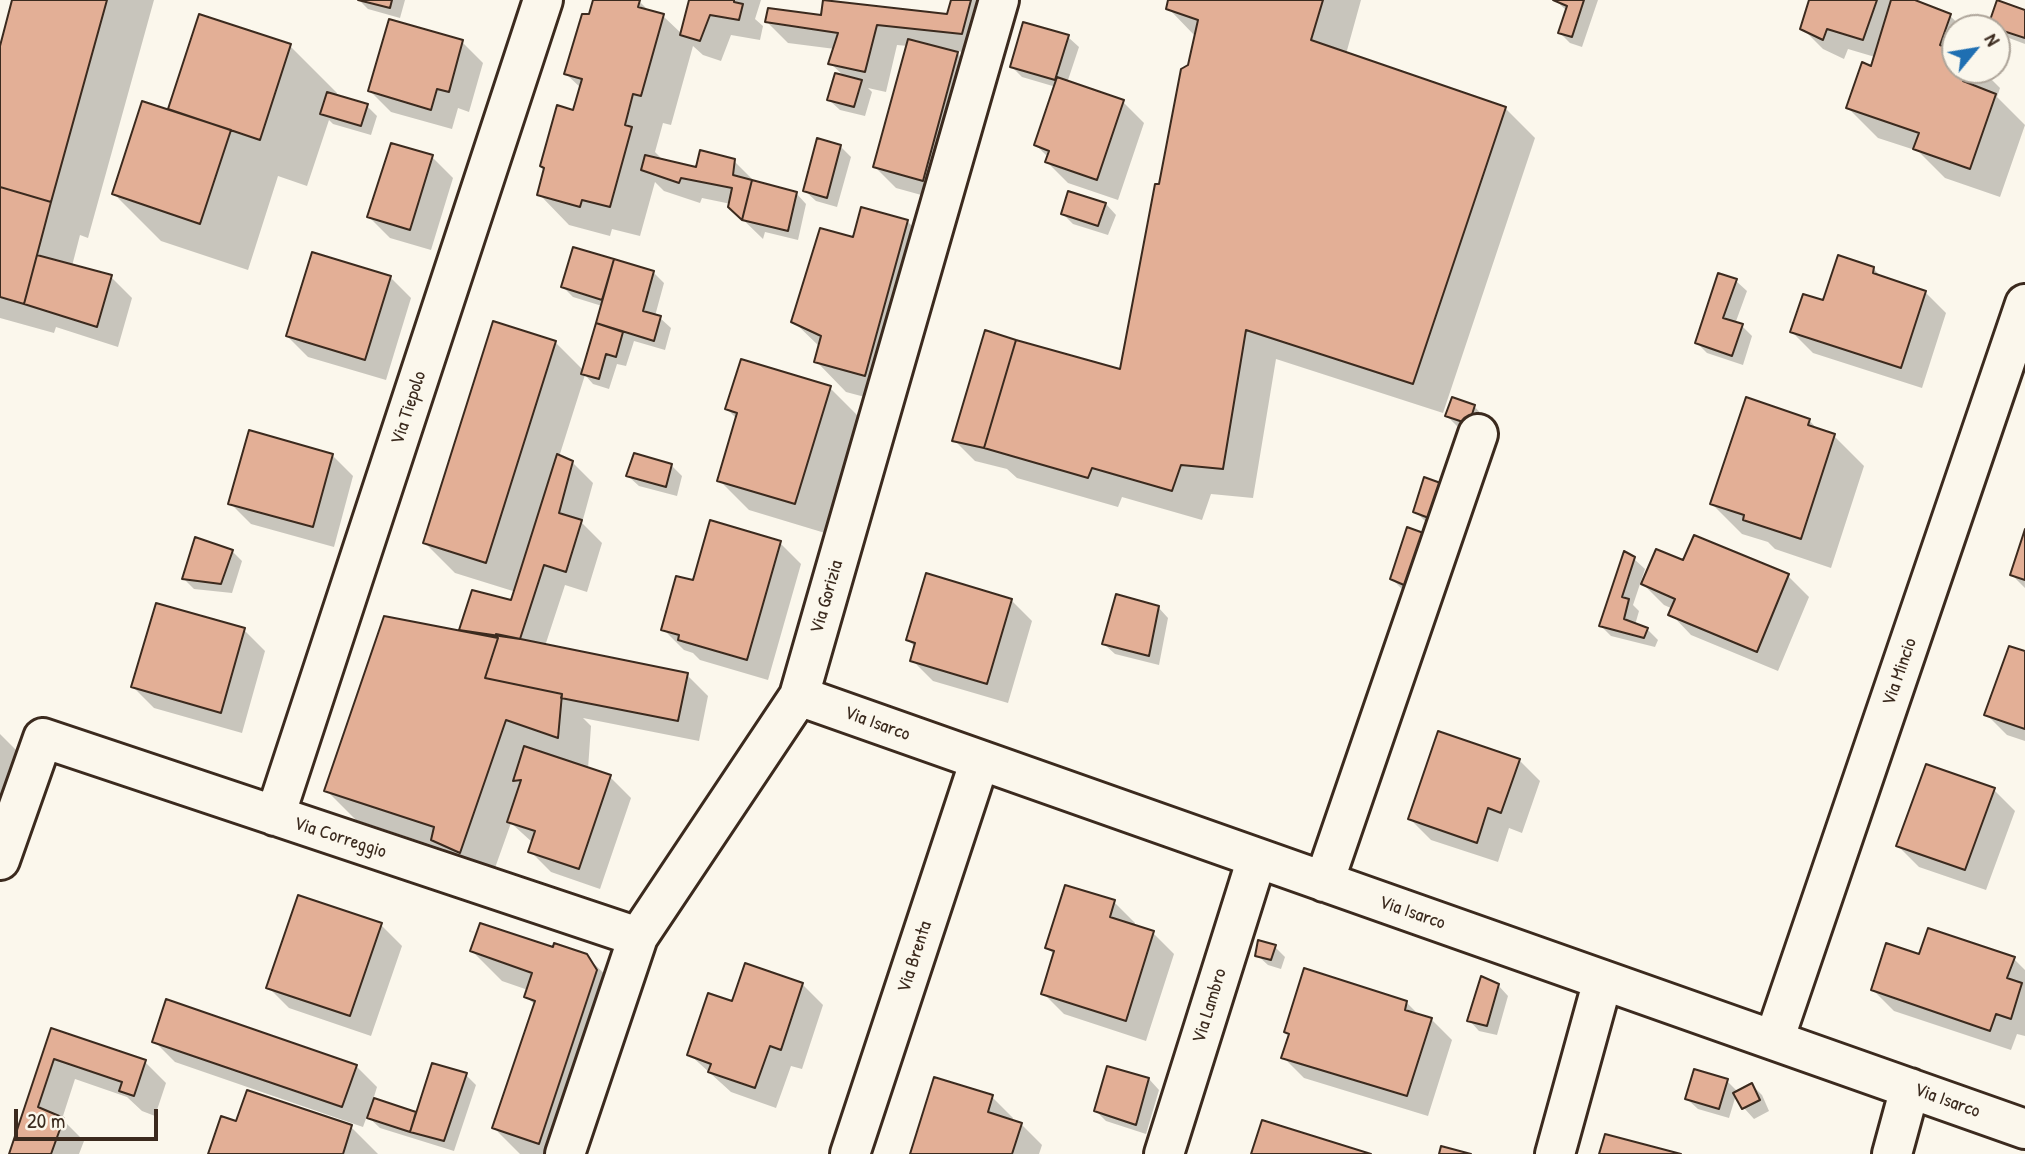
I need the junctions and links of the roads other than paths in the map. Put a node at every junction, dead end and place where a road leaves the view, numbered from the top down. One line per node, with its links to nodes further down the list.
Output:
1 (543, 0): 7 (street, Via Tiepolo)
2 (999, 0): 5 (street, Via Gorizia)
3 (2025, 304): 13 (street, Via Mincio)
4 (1478, 435): 10 (street)
5 (799, 696): 6 (street, Via Isarco); 11 (street, Via Gorizia)
6 (980, 760): 8 (street, Via Isarco); 17 (street, Via Brenta)
7 (275, 816): 9 (street, Via Correggio); 11 (street, Via Correggio)
8 (1257, 858): 10 (street, Via Isarco); 18 (street, Via Lambro)
9 (0, 860)
10 (1324, 882): 12 (street, Via Isarco)
11 (638, 937): 16 (street, Via Gorizia)
12 (1603, 980): 13 (street, Via Isarco); 19 (street)
13 (1774, 1040): 14 (street, Via Isarco)
14 (1910, 1088): 15 (street, Via Isarco); 20 (street)
15 (2025, 1129)
16 (565, 1154)
17 (850, 1154)
18 (1164, 1154)
19 (1555, 1154)
20 (1892, 1154)

